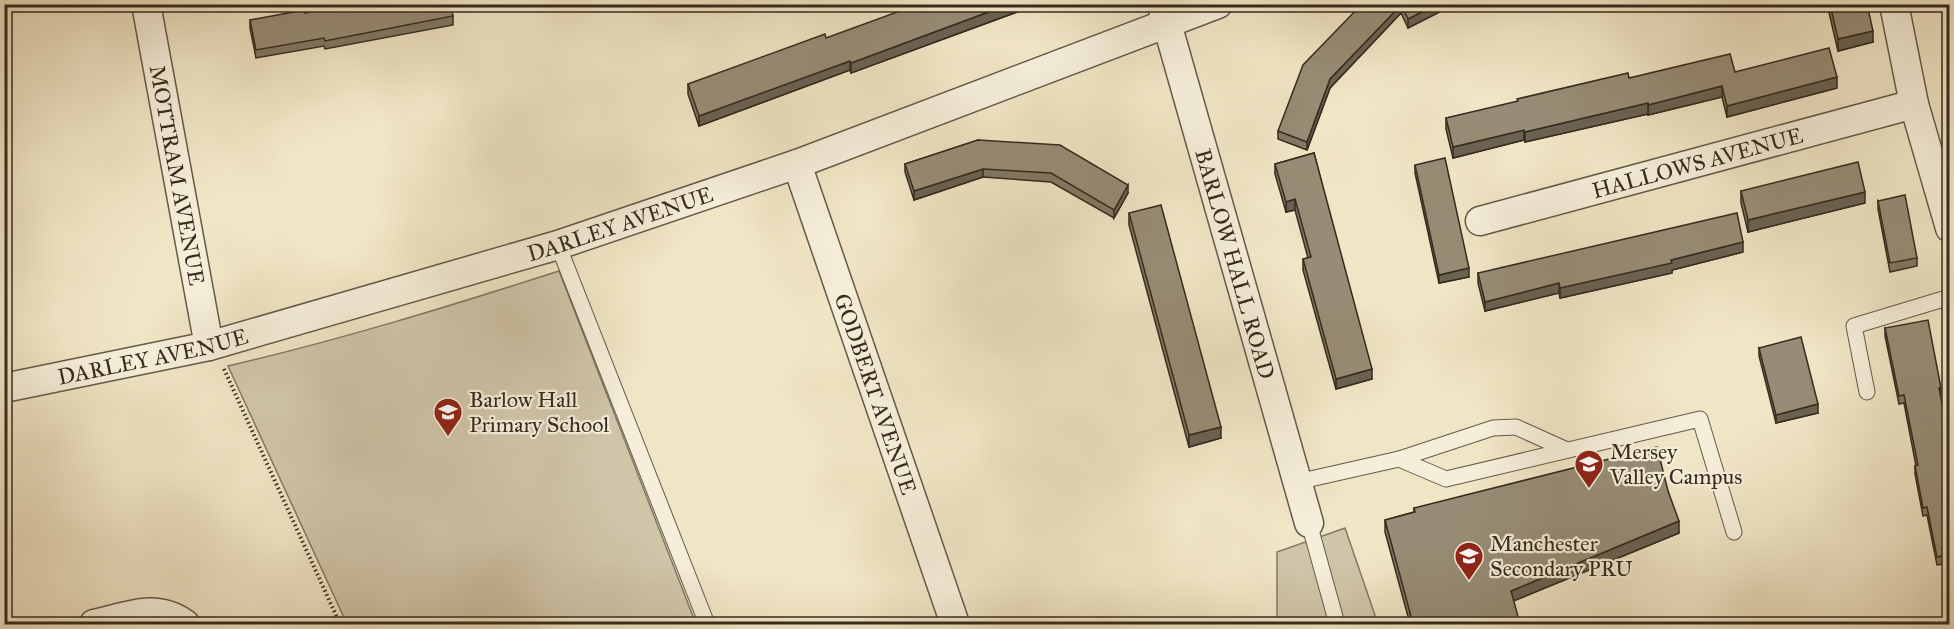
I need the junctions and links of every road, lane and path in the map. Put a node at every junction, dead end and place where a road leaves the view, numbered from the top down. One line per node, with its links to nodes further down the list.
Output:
1 (146, 4): 11 (street, MOTTRAM AVENUE)
2 (1218, 4): 4 (street, DARLEY AVENUE)
3 (1894, 4): 5 (street)
4 (1164, 14): 6 (street, DARLEY AVENUE); 16 (street, BARLOW HALL ROAD)
5 (1914, 104): 7 (street, HALLOWS AVENUE); 8 (street)
6 (797, 164): 9 (street, DARLEY AVENUE); 23 (street, GODBERT AVENUE)
7 (1480, 221)
8 (1950, 228)
9 (558, 245): 11 (street, DARLEY AVENUE); 22 (lane)
10 (1950, 297): 13 (lane)
11 (209, 346): 12 (street, DARLEY AVENUE); 21 (path)
12 (4, 388)
13 (1867, 392)
14 (1567, 450): 15 (lane); 15 (lane); 18 (lane)
15 (1399, 459): 16 (lane)
16 (1297, 482): 17 (street, BARLOW HALL ROAD)
17 (1309, 523): 24 (lane)
18 (1734, 532)
19 (94, 624): 20 (street)
20 (185, 624)
21 (340, 624)
22 (707, 624)
23 (954, 624)
24 (1337, 624)

